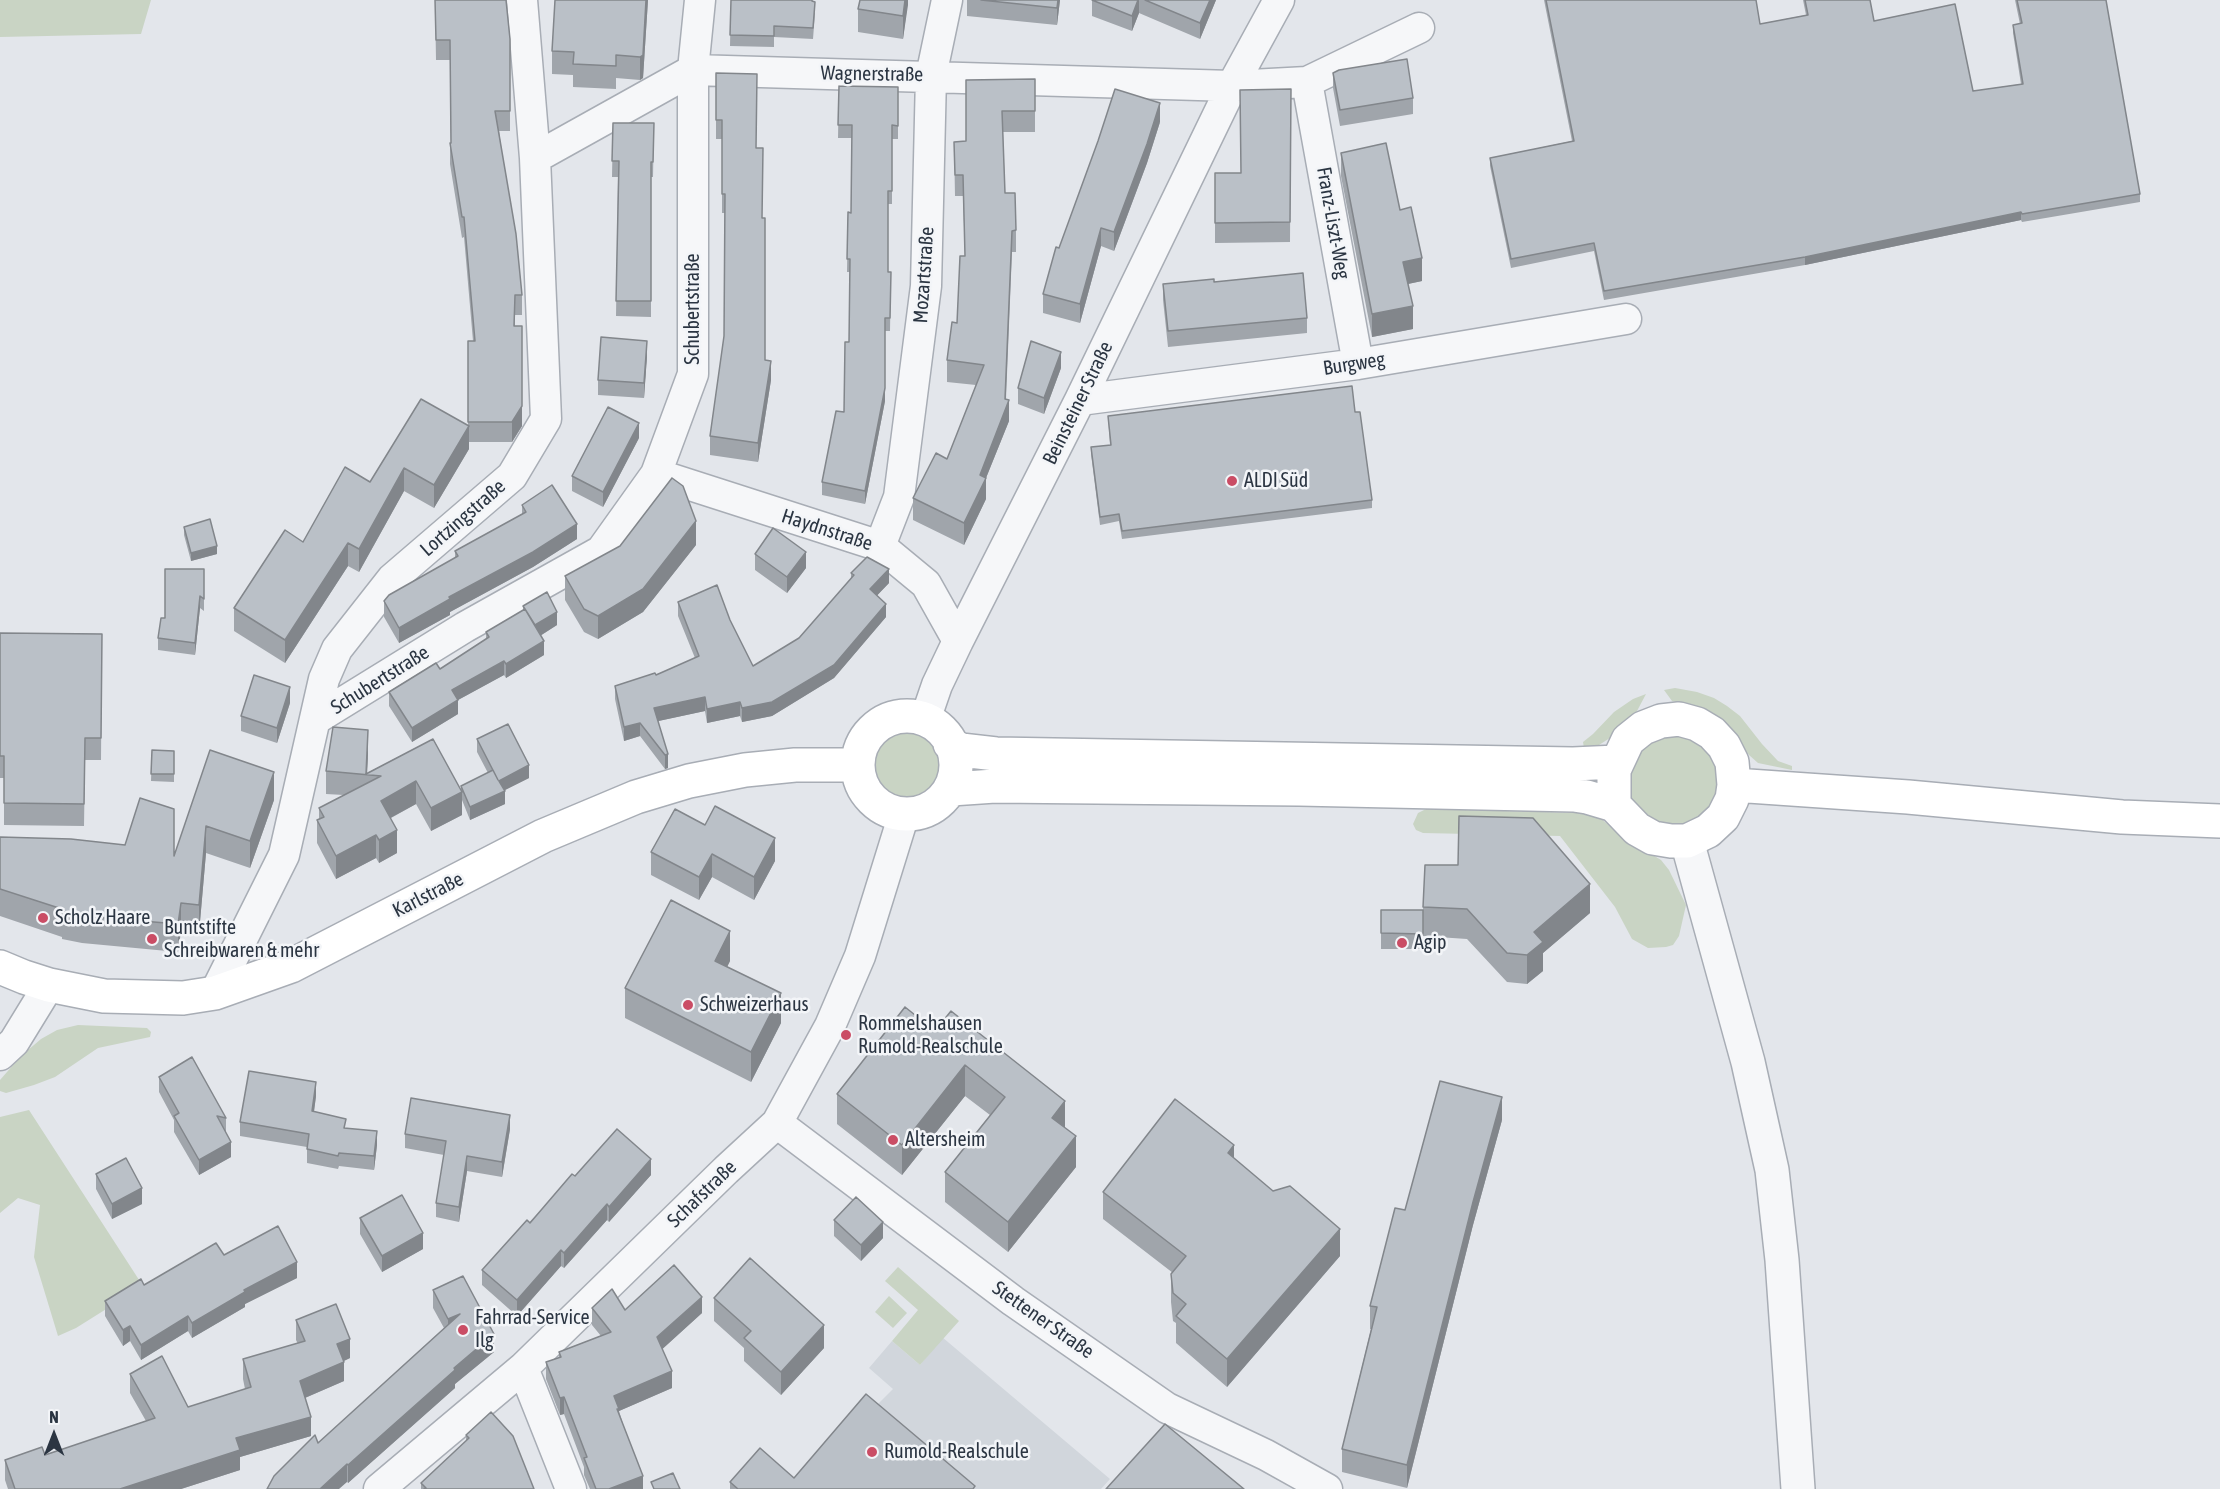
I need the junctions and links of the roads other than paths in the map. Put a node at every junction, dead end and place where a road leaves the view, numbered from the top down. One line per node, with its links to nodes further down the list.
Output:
1 (522, 0): 10 (street, Lortzingstraße)
2 (699, 0): 6 (street, Schubertstraße)
3 (947, 0): 7 (street, Mozartstraße)
4 (1279, 0): 9 (street, Beinsteiner Straße)
5 (1419, 28): 8 (street)
6 (693, 70): 7 (street, Wagnerstraße); 10 (street); 14 (street, Schubertstraße)
7 (931, 76): 9 (street, Wagnerstraße); 15 (street, Mozartstraße)
8 (1307, 82): 9 (street); 12 (street, Franz-Liszt-Weg)
9 (1232, 86): 13 (street, Beinsteiner Straße)
10 (535, 158): 17 (street, Lortzingstraße)
11 (1626, 319): 12 (street, Burgweg)
12 (1358, 363): 13 (street, Burgweg)
13 (1080, 400): 16 (street, Beinsteiner Straße)
14 (656, 474): 15 (street, Haydnstraße); 17 (street, Schubertstraße)
15 (880, 546): 16 (street, Haydnstraße)
16 (958, 641): 18 (street, Beinsteiner Straße)
17 (316, 719): 30 (street, Lortzingstraße)
18 (926, 720): 19 (main road); 21 (main road)
19 (950, 744): 20 (main road); 23 (main road)
20 (1617, 762): 22 (main road); 24 (main road)
21 (857, 765): 25 (main road); 30 (main road, Karlstraße)
22 (1734, 785): 26 (main road); 27 (main road)
23 (951, 789): 24 (main road); 25 (main road)
24 (1614, 806): 27 (main road)
25 (904, 814): 32 (street, Schafstraße)
26 (2220, 821)
27 (1688, 841): 37 (street)
28 (0, 967): 29 (main road, Karlstraße)
29 (49, 985): 30 (main road, Karlstraße); 31 (street)
30 (214, 993)
31 (0, 1054)
32 (777, 1123): 33 (street, Schafstraße); 36 (street, Stettener Straße)
33 (522, 1368): 34 (street, Schafstraße); 35 (street)
34 (379, 1489)
35 (571, 1489)
36 (1327, 1489)
37 (1798, 1489)

